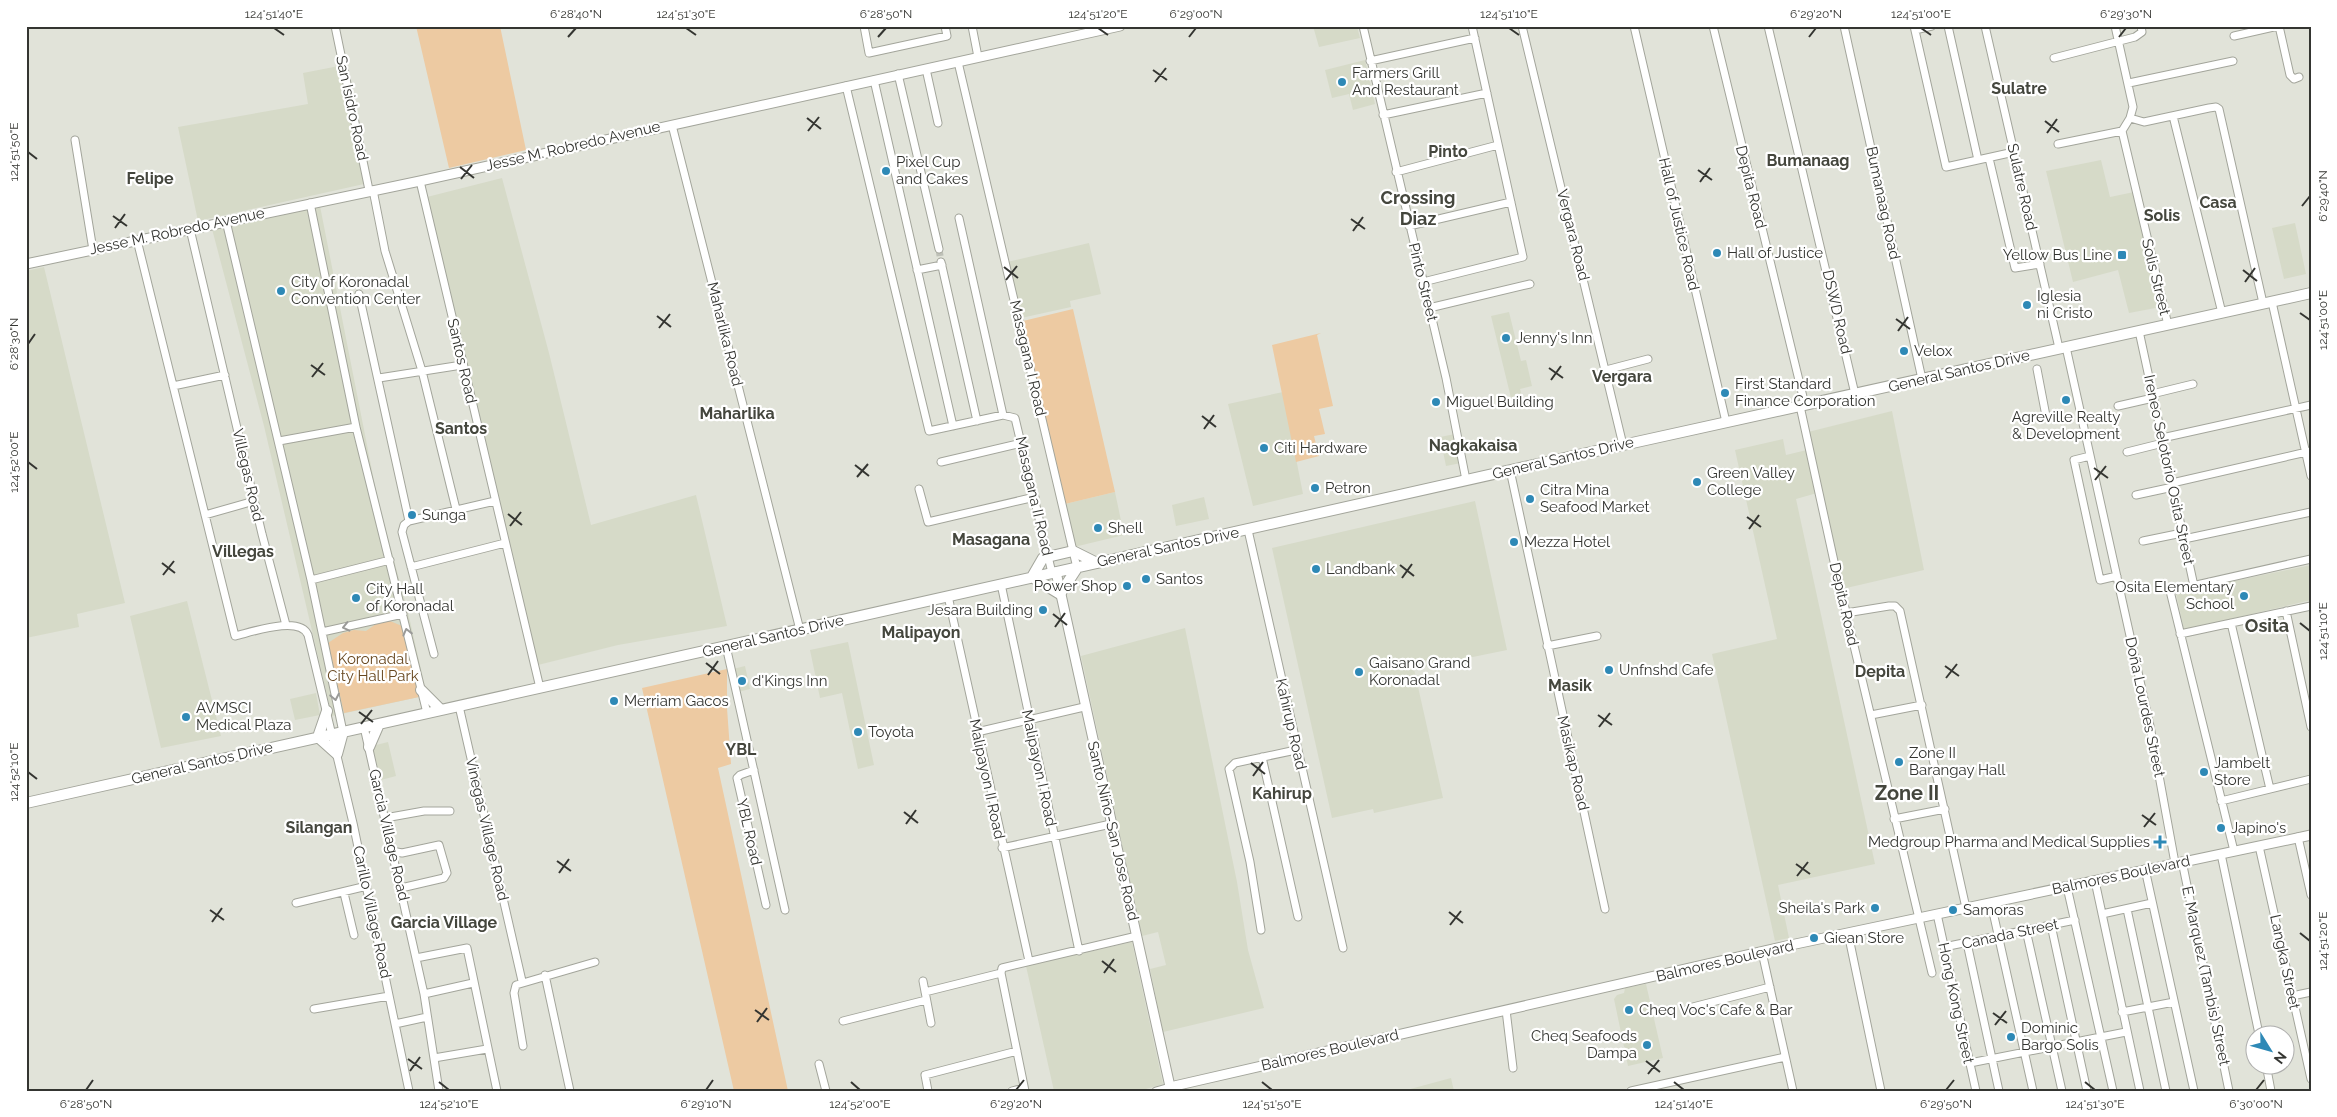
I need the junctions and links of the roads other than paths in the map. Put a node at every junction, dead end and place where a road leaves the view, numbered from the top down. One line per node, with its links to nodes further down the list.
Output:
1 (335, 26): 49 (street, San Isidro Road)
2 (945, 26): 18 (street)
3 (972, 26): 23 (street)
4 (1120, 26): 23 (main road, Jesse M. Robredo Avenue)
5 (1363, 26): 25 (street, Pinto Street)
6 (1472, 26): 21 (street)
7 (1522, 26): 75 (street, Vergara Road)
8 (1634, 26): 91 (street, Hall of Justice Road)
9 (1713, 26): 84 (street, Depita Road)
10 (1768, 26): 82 (street, DSWD Road)
11 (1844, 26): 79 (street, Bumanaag Road)
12 (1932, 26): 19 (street)
13 (1948, 26): 46 (street)
14 (1985, 26): 44 (street, Sulatre Road)
15 (2115, 26): 22 (street)
16 (2141, 26): 22 (street)
17 (2279, 26): 20 (street); 30 (street)
18 (865, 27)
19 (1914, 28): 46 (street)
20 (2234, 36)
21 (1475, 38): 25 (street); 34 (street)
22 (2119, 41): 24 (street); 32 (street)
23 (978, 57): 27 (main road, Jesse M. Robredo Avenue)
24 (2054, 58)
25 (1370, 61): 35 (street, Pinto Street)
26 (2233, 61): 32 (street)
27 (958, 62): 28 (main road, Jesse M. Robredo Avenue); 119 (street, Masagana I Road)
28 (926, 68): 29 (main road, Jesse M. Robredo Avenue); 38 (street)
29 (898, 74): 31 (main road, Jesse M. Robredo Avenue); 57 (street)
30 (2299, 77)
31 (874, 80): 33 (main road, Jesse M. Robredo Avenue); 61 (street)
32 (2129, 83): 37 (street)
33 (846, 86): 39 (main road, Jesse M. Robredo Avenue); 92 (street)
34 (1487, 92): 35 (street); 43 (street)
35 (1383, 115): 47 (street, Pinto Street)
36 (2173, 116): 37 (street); 66 (street); 68 (street)
37 (2130, 118): 40 (street)
38 (938, 123)
39 (672, 124): 48 (main road, Jesse M. Robredo Avenue); 140 (street, Maharlika Road)
40 (2122, 131): 42 (street); 69 (street, Solis Street)
41 (75, 140): 58 (street)
42 (2058, 144)
43 (1498, 146): 47 (street); 50 (street)
44 (2014, 152): 45 (street); 60 (street, Sulatre Road)
45 (1989, 158): 46 (street); 60 (street)
46 (1978, 160)
47 (1396, 172): 54 (street, Pinto Street)
48 (420, 181): 49 (main road, Jesse M. Robredo Avenue); 73 (street, Santos Road)
49 (371, 190): 51 (main road, Jesse M. Robredo Avenue); 76 (street, San Isidro Road)
50 (1511, 202): 54 (street); 62 (street)
51 (310, 203): 53 (main road, Jesse M. Robredo Avenue); 93 (street)
52 (959, 218): 88 (street)
53 (226, 221): 55 (main road, Jesse M. Robredo Avenue); 94 (street)
54 (1409, 226): 62 (street, Pinto Street)
55 (190, 229): 56 (main road, Jesse M. Robredo Avenue); 77 (street, Villegas Road)
56 (137, 240): 58 (main road, Jesse M. Robredo Avenue); 81 (street)
57 (938, 249)
58 (93, 250): 59 (main road, Jesse M. Robredo Avenue)
59 (26, 264)
60 (2040, 264): 71 (street, Sulatre Road)
61 (917, 270): 90 (street); 92 (street)
62 (1423, 282): 67 (street, Pinto Street)
63 (1530, 284): 67 (street)
64 (2311, 293): 66 (highway, General Santos Drive)
65 (359, 294): 78 (street)
66 (2268, 302): 68 (highway, General Santos Drive); 87 (street)
67 (1429, 308): 104 (street, Pinto Street)
68 (2222, 313): 69 (highway, General Santos Drive)
69 (2168, 325): 70 (highway, General Santos Drive)
70 (2139, 331): 71 (highway, General Santos Drive); 83 (street, Ireneo Selotorio Osita Street)
71 (2062, 348): 79 (highway, General Santos Drive); 100 (street, Doña Lourdes Street)
72 (1648, 359): 75 (street)
73 (462, 364): 76 (street); 110 (street, Santos Road)
74 (2036, 369): 89 (street)
75 (1606, 370): 97 (street, Vergara Road)
76 (422, 371): 78 (street); 111 (street, San Isidro Road)
77 (225, 375): 81 (street); 109 (street, Villegas Road)
78 (379, 378): 114 (street)
79 (1922, 379): 82 (highway, General Santos Drive)
80 (2193, 384): 83 (street)
81 (173, 386): 113 (street)
82 (1856, 394): 84 (highway, General Santos Drive)
83 (2153, 396): 86 (street); 95 (street, Ireneo Selotorio Osita Street)
84 (1803, 405): 91 (highway, General Santos Drive); 136 (street, Depita Road)
85 (2311, 405): 87 (street)
86 (2118, 406)
87 (2296, 408): 95 (street); 99 (street)
88 (1003, 415): 90 (street); 96 (street, Masagana II Road)
89 (2046, 416)
90 (978, 421): 92 (street)
91 (1726, 422): 97 (highway, General Santos Drive)
92 (953, 426)
93 (356, 427): 94 (street); 122 (street)
94 (279, 441): 129 (street)
95 (2162, 441): 98 (street); 105 (street, Ireneo Selotorio Osita Street)
96 (1022, 443): 101 (street); 108 (street, Masagana II Road)
97 (1623, 444): 102 (highway, General Santos Drive)
98 (2127, 452)
99 (2308, 452): 103 (street); 105 (street)
100 (2090, 456): 127 (street, Doña Lourdes Street); 127 (street)
101 (941, 462)
102 (1510, 470): 104 (highway, General Santos Drive); 145 (street, Masikap Road)
103 (2311, 476)
104 (1466, 480): 115 (highway, General Santos Drive)
105 (2172, 485): 107 (street); 116 (street, Ireneo Selotorio Osita Street)
106 (919, 489): 108 (street)
107 (2136, 495)
108 (1035, 497): 120 (street, Masagana II Road)
109 (254, 501): 113 (street); 139 (street, Villegas Road)
110 (495, 501): 111 (street); 118 (street, Santos Road)
111 (456, 509): 114 (street)
112 (2311, 512): 116 (street)
113 (205, 515): 139 (street)
114 (408, 521): 124 (street)
115 (1248, 530): 123 (highway, General Santos Drive); 165 (street, Kahirup Road)
116 (2183, 536): 117 (street); 131 (street, Ireneo Selotorio Osita Street)
117 (2143, 541)
118 (505, 543): 124 (street); 147 (street, Santos Road)
119 (1073, 551): 120 (highway); 123 (highway); 125 (street, Masagana I Road)
120 (1048, 557): 126 (street, Masagana II Road); 128 (highway)
121 (2311, 559): 131 (street)
122 (390, 560): 129 (street); 137 (street)
123 (1097, 563): 125 (highway, General Santos Drive)
124 (412, 567): 146 (street)
125 (1077, 568): 126 (highway, General Santos Drive); 132 (highway)
126 (1054, 572): 128 (highway, General Santos Drive); 132 (main road, Santo Niño-San Jose Road)
127 (2117, 576): 186 (street, Doña Lourdes Street)
128 (1032, 577): 130 (highway, General Santos Drive); 132 (highway)
129 (311, 580): 141 (street)
130 (1001, 584): 133 (highway, General Santos Drive); 156 (street, Malipayon I Road)
131 (2194, 586): 142 (street, Ireneo Selotorio Osita Street)
132 (1060, 594): 151 (main road, Santo Niño-San Jose Road)
133 (948, 596): 140 (highway, General Santos Drive); 161 (street, Malipayon II Road)
134 (2311, 606): 135 (street)
135 (2286, 611): 138 (street); 159 (street)
136 (1846, 613): 149 (street); 155 (street, Depita Road)
137 (403, 614): 141 (street, one-way to 141); 148 (street, one-way to 137)
138 (2231, 623): 142 (street); 170 (street)
139 (286, 625): 153 (street)
140 (800, 630): 144 (highway, General Santos Drive)
141 (322, 632): 160 (street, one-way to 160)
142 (2180, 634): 171 (street, Ireneo Selotorio Osita Street)
143 (1597, 636): 145 (street)
144 (726, 646): 147 (highway, General Santos Drive); 168 (street, YBL Road)
145 (1547, 646): 199 (street, Masikap Road)
146 (434, 654)
147 (540, 688): 150 (highway, General Santos Drive)
148 (422, 690): 152 (highway); 154 (street)
149 (1922, 705): 155 (street); 173 (street)
150 (459, 706): 152 (highway, General Santos Drive); 225 (street, Vinegas Village Road)
151 (1084, 707): 156 (street); 177 (main road, Santo Niño-San Jose Road)
152 (442, 710): 154 (highway, General Santos Drive)
153 (326, 711): 162 (street); 163 (highway)
154 (427, 713): 157 (highway, General Santos Drive)
155 (1871, 715): 176 (street, Depita Road)
156 (1029, 721): 161 (street); 179 (street, Malipayon I Road)
157 (379, 724): 158 (highway, General Santos Drive); 164 (highway)
158 (364, 727): 160 (highway, General Santos Drive); 164 (street, Garcia Village Road)
159 (2311, 727)
160 (343, 732): 162 (highway, General Santos Drive); 166 (highway)
161 (977, 732): 182 (street, Malipayon II Road)
162 (332, 734): 163 (highway, General Santos Drive); 166 (street, Carillo Village Road)
163 (318, 737): 166 (highway); 172 (highway, General Santos Drive)
164 (368, 747): 175 (street, Garcia Village Road)
165 (1296, 750): 167 (street); 216 (street, Kahirup Road)
166 (337, 754): 189 (street, Carillo Village Road)
167 (1262, 757): 204 (street); 208 (street)
168 (754, 770): 197 (street, YBL Road); 201 (street, YBL Road)
169 (2311, 779): 170 (street)
170 (2270, 789): 171 (street)
171 (2221, 801): 184 (street, Ireneo Selotorio Osita Street)
172 (26, 803)
173 (1944, 809): 176 (street); 198 (street)
174 (450, 811): 175 (street)
175 (385, 818): 183 (street, Garcia Village Road)
176 (1894, 819): 205 (street, Depita Road)
177 (1111, 824): 179 (street); 212 (main road, Santo Niño-San Jose Road)
178 (2311, 834): 180 (main road, Balmores Boulevard)
179 (1053, 836): 182 (street); 217 (street, Malipayon I Road)
180 (2298, 837): 181 (main road, Balmores Boulevard); 193 (street)
181 (2259, 846): 184 (main road, Balmores Boulevard); 233 (street, Langka Street)
182 (1002, 848): 220 (street, Malipayon II Road)
183 (392, 851): 191 (street, Garcia Village Road); 191 (street)
184 (2234, 852): 185 (main road, Balmores Boulevard)
185 (2221, 854): 186 (main road, Balmores Boulevard); 245 (street)
186 (2178, 862): 187 (main road, Balmores Boulevard); 284 (street, E. Marquez (Tambis) Street)
187 (2145, 869): 188 (main road, Balmores Boulevard); 196 (street)
188 (2094, 880): 190 (main road, Balmores Boulevard); 203 (street)
189 (367, 886): 192 (street); 232 (street, Carillo Village Road)
190 (2067, 887): 195 (main road, Balmores Boulevard); 206 (street)
191 (401, 888): 219 (street, Garcia Village Road)
192 (344, 893): 194 (street); 211 (street)
193 (2311, 895)
194 (296, 903)
195 (1991, 903): 198 (main road, Balmores Boulevard); 213 (street)
196 (2152, 903): 200 (street); 235 (street)
197 (766, 905)
198 (1966, 908): 202 (main road, Balmores Boulevard)
199 (1606, 909)
200 (2127, 909): 203 (street); 237 (street)
201 (785, 910)
202 (1937, 914): 205 (main road, Balmores Boulevard); 215 (street, Hong Kong Street)
203 (2102, 914): 240 (street)
204 (1298, 917)
205 (1918, 918): 210 (main road, Balmores Boulevard); 223 (street, Depita Road)
206 (2075, 920): 207 (street, Canada Street); 247 (street)
207 (2051, 925): 209 (street, Canada Street); 248 (street)
208 (1261, 930)
209 (2026, 930): 213 (street, Canada Street); 250 (street)
210 (1848, 933): 218 (main road, Balmores Boulevard); 274 (street)
211 (354, 935)
212 (1136, 936): 217 (street); 263 (main road, Santo Niño-San Jose Road)
213 (1998, 936): 214 (street, Canada Street); 253 (street)
214 (1966, 943): 215 (street, Canada Street); 256 (street)
215 (1944, 947): 257 (street, Hong Kong Street)
216 (1343, 948)
217 (1079, 951): 220 (street)
218 (1762, 952): 228 (street); 239 (main road, Balmores Boulevard)
219 (416, 958): 227 (street); 231 (street, Garcia Village Road)
220 (1029, 961): 222 (street)
221 (595, 962): 224 (street)
222 (1001, 973): 229 (street); 252 (street)
223 (1932, 973)
224 (545, 975): 225 (street); 267 (street)
225 (522, 981): 249 (street)
226 (923, 981): 229 (street)
227 (473, 983): 231 (street); 251 (street)
228 (1770, 987): 236 (street); 254 (street)
229 (925, 992): 234 (street)
230 (2311, 992): 233 (street)
231 (424, 994): 241 (street, Garcia Village Road)
232 (389, 996): 238 (street); 244 (street, Carillo Village Road)
233 (2292, 996): 261 (street, Langka Street)
234 (926, 1000): 242 (street); 243 (street)
235 (2174, 1002): 237 (street); 283 (street)
236 (1689, 1008)
237 (2147, 1008): 240 (street); 282 (street)
238 (314, 1009)
239 (1506, 1010): 259 (street); 263 (main road, Balmores Boulevard)
240 (2122, 1012): 246 (street)
241 (427, 1017): 244 (street); 255 (street, Garcia Village Road)
242 (842, 1020)
243 (931, 1023)
244 (394, 1024): 264 (street, Carillo Village Road)
245 (2257, 1024)
246 (2126, 1032): 247 (street); 281 (street)
247 (2101, 1037): 248 (street); 280 (street)
248 (2077, 1042): 250 (street); 279 (street)
249 (523, 1046)
250 (2052, 1047): 253 (street); 278 (street)
251 (487, 1049): 255 (street); 266 (street)
252 (1017, 1052): 262 (street); 269 (street)
253 (2024, 1052): 256 (street); 277 (street)
254 (1785, 1057): 272 (street); 273 (street)
255 (434, 1058): 265 (street, Garcia Village Road)
256 (1992, 1059): 257 (street); 276 (street)
257 (1970, 1063): 275 (street, Hong Kong Street)
258 (819, 1064): 268 (street)
259 (1514, 1068)
260 (2268, 1074): 285 (street)
261 (2311, 1079)
262 (1024, 1089): 270 (street)
263 (1170, 1089): 271 (street)
264 (409, 1091)
265 (439, 1091)
266 (497, 1091)
267 (570, 1091)
268 (826, 1091)
269 (928, 1091)
270 (1012, 1091)
271 (1156, 1091)
272 (1631, 1091)
273 (1793, 1091)
274 (1881, 1091)
275 (1976, 1091)
276 (1999, 1091)
277 (2033, 1091)
278 (2062, 1091)
279 (2087, 1091)
280 (2113, 1091)
281 (2140, 1091)
282 (2166, 1091)
283 (2194, 1091)
284 (2229, 1091)
285 (2272, 1091)

